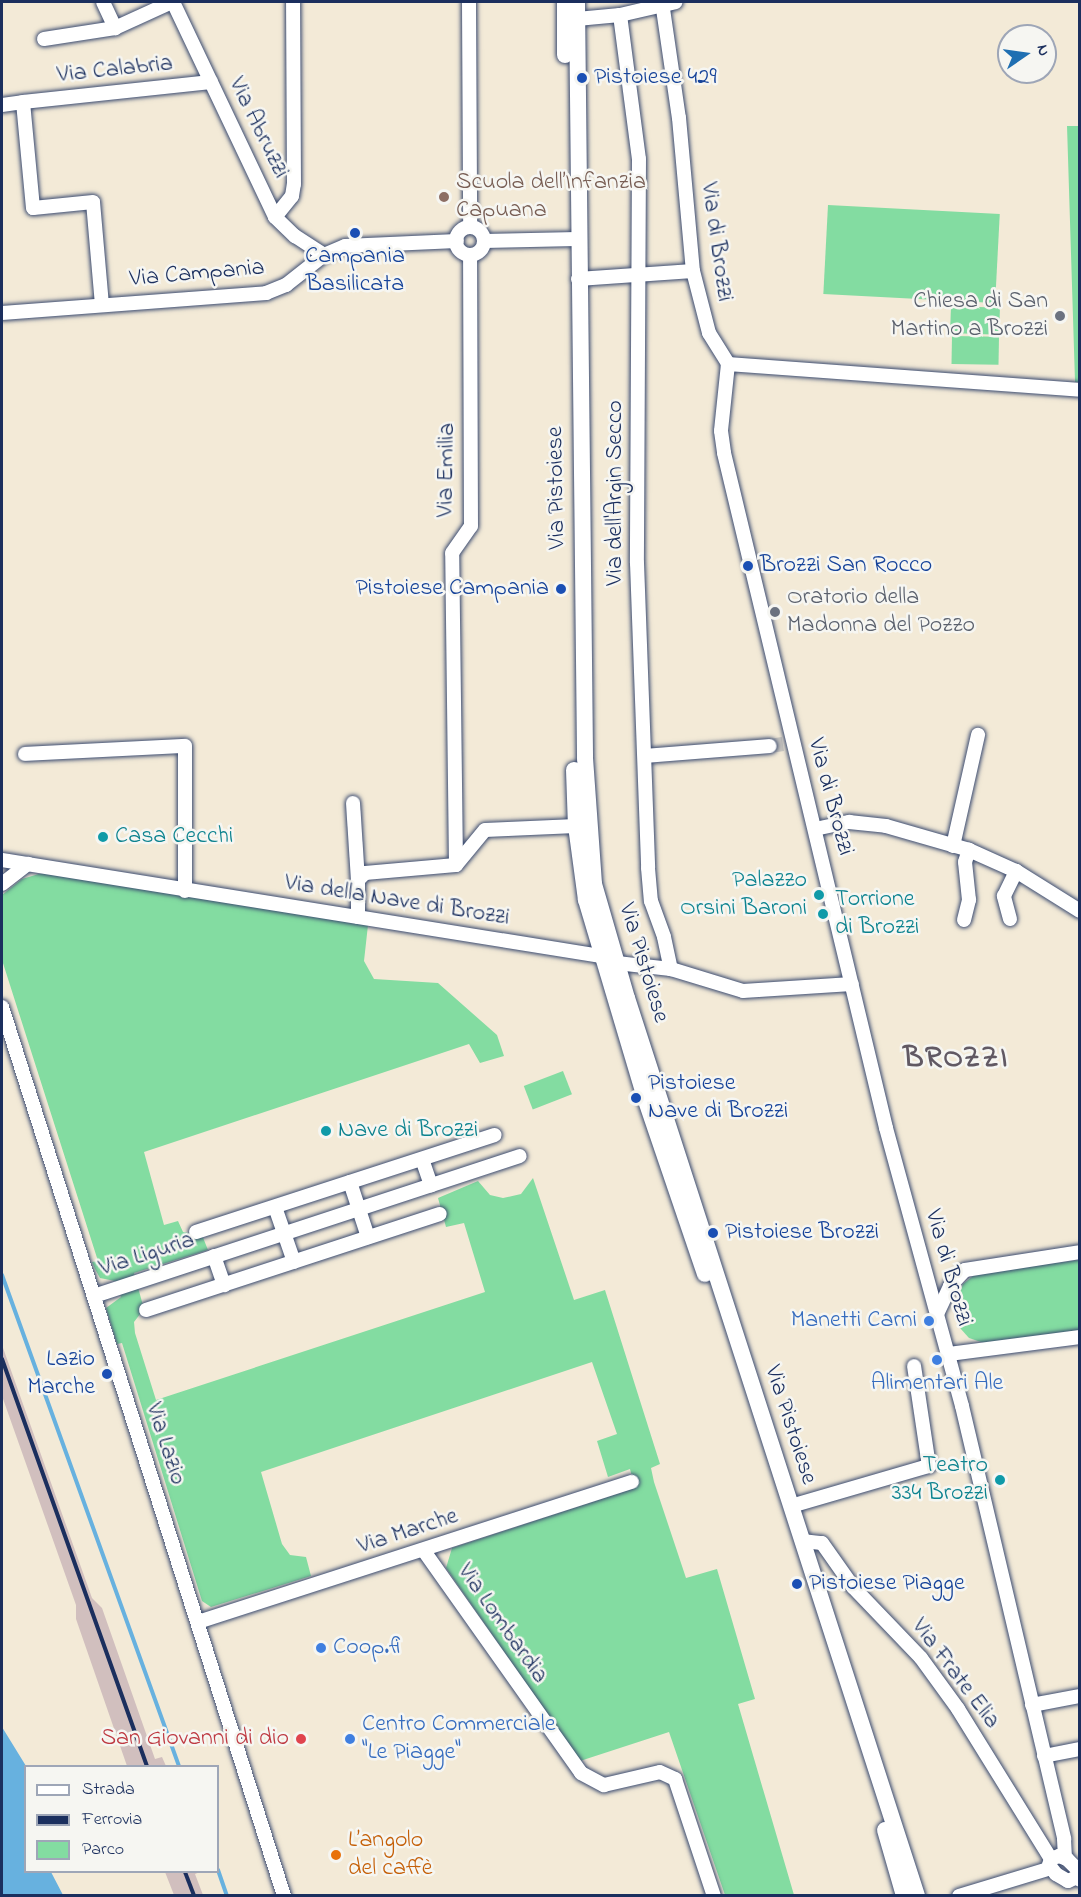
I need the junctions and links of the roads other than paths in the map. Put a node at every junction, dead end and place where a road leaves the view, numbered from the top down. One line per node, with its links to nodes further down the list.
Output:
1 (104, 2): 11 (street)
2 (173, 2): 11 (street); 13 (street, Via Abruzzi)
3 (294, 2): 16 (street)
4 (469, 2): 17 (street)
5 (566, 2): 18 (main road, Via Pistoiese)
6 (577, 2): 10 (main road, Via Pistoiese)
7 (676, 2): 8 (street)
8 (662, 4): 9 (street); 23 (street, Via di Brozzi)
9 (620, 15): 10 (street); 24 (street, Via dell'Argin Secco)
10 (577, 19): 18 (main road, Via Pistoiese)
11 (115, 28): 12 (street)
12 (44, 39)
13 (211, 82): 14 (street, Via Calabria); 16 (street, Via Abruzzi)
14 (23, 102): 15 (street, Via Calabria); 26 (street)
15 (2, 105)
16 (275, 217): 21 (street, Via Abruzzi)
17 (470, 227): 19 (street); 20 (street)
18 (572, 239): 19 (street); 25 (main road, Via Pistoiese); 35 (main road, Via Pistoiese)
19 (484, 241): 22 (street)
20 (456, 242): 21 (street, Via Campania); 22 (street)
21 (324, 255): 26 (street, Via Campania)
22 (470, 255): 41 (street, Via Emilia)
23 (693, 271): 24 (street); 28 (street, Via di Brozzi)
24 (642, 275): 25 (street); 33 (street, Via dell'Argin Secco)
25 (579, 279): 50 (main road, Via Pistoiese)
26 (102, 305): 27 (street, Via Campania)
27 (2, 313)
28 (728, 364): 29 (street); 31 (street, Via di Brozzi)
29 (1080, 390)
30 (978, 735): 37 (street)
31 (782, 744): 33 (street); 36 (street, Via di Brozzi)
32 (26, 754): 45 (street)
33 (645, 756): 51 (street, Via dell'Argin Secco)
34 (353, 803): 43 (street)
35 (576, 826): 41 (street); 50 (main road, Via Pistoiese)
36 (815, 828): 37 (street); 52 (street, Via di Brozzi)
37 (953, 846): 38 (street)
38 (969, 850): 42 (street); 49 (street)
39 (2, 860): 40 (street, Via della Nave di Brozzi)
40 (28, 864): 44 (street); 45 (street, Via della Nave di Brozzi)
41 (456, 865): 43 (street)
42 (1016, 871): 46 (street); 48 (street)
43 (358, 880): 47 (street)
44 (2, 884)
45 (185, 891): 47 (street, Via della Nave di Brozzi)
46 (1080, 911)
47 (358, 917): 50 (street, Via della Nave di Brozzi)
48 (1010, 919)
49 (964, 920)
50 (609, 960): 51 (street, Via della Nave di Brozzi); 76 (main road, Via Pistoiese); 88 (main road, Via Pistoiese)
51 (671, 969): 52 (street, Via della Nave di Brozzi)
52 (852, 984): 71 (street, Via di Brozzi)
53 (2, 1007): 69 (street, Via Lazio)
54 (495, 1135): 56 (street, Via Liguria)
55 (520, 1156): 58 (street, Via Liguria)
56 (422, 1159): 57 (street, Via Liguria); 58 (street)
57 (350, 1182): 59 (street, Via Liguria); 60 (street)
58 (431, 1185): 60 (street, Via Liguria)
59 (275, 1207): 62 (street, Via Liguria); 63 (street)
60 (359, 1209): 63 (street, Via Liguria); 64 (street)
61 (440, 1214): 64 (street)
62 (196, 1232)
63 (284, 1233): 66 (street, Via Liguria); 67 (street)
64 (368, 1237): 67 (street)
65 (1080, 1252): 71 (street)
66 (214, 1256): 68 (street, Via Liguria); 69 (street, Via Liguria)
67 (294, 1262): 68 (street)
68 (224, 1285): 70 (street)
69 (94, 1296): 79 (street, Via Lazio)
70 (146, 1310)
71 (938, 1312): 73 (street, Via di Brozzi)
72 (1080, 1338): 73 (street)
73 (949, 1354): 81 (street, Via di Brozzi)
74 (914, 1366): 76 (street)
75 (632, 1482): 78 (street, Via Marche)
76 (791, 1506): 77 (main road, Via Pistoiese)
77 (802, 1541): 84 (street, Via Frate Elia); 89 (main road, Via Pistoiese)
78 (424, 1551): 79 (street, Via Marche); 87 (street, Via Lombardia)
79 (198, 1622): 86 (street, Via Lazio)
80 (1080, 1696): 81 (street)
81 (1032, 1705): 83 (street, Via di Brozzi)
82 (1080, 1749): 83 (street)
83 (1044, 1756): 84 (street, Via di Brozzi)
84 (1056, 1862): 85 (street); 90 (street)
85 (1078, 1874)
86 (284, 1896)
87 (714, 1896)
88 (904, 1896)
89 (917, 1896)
90 (959, 1896)

